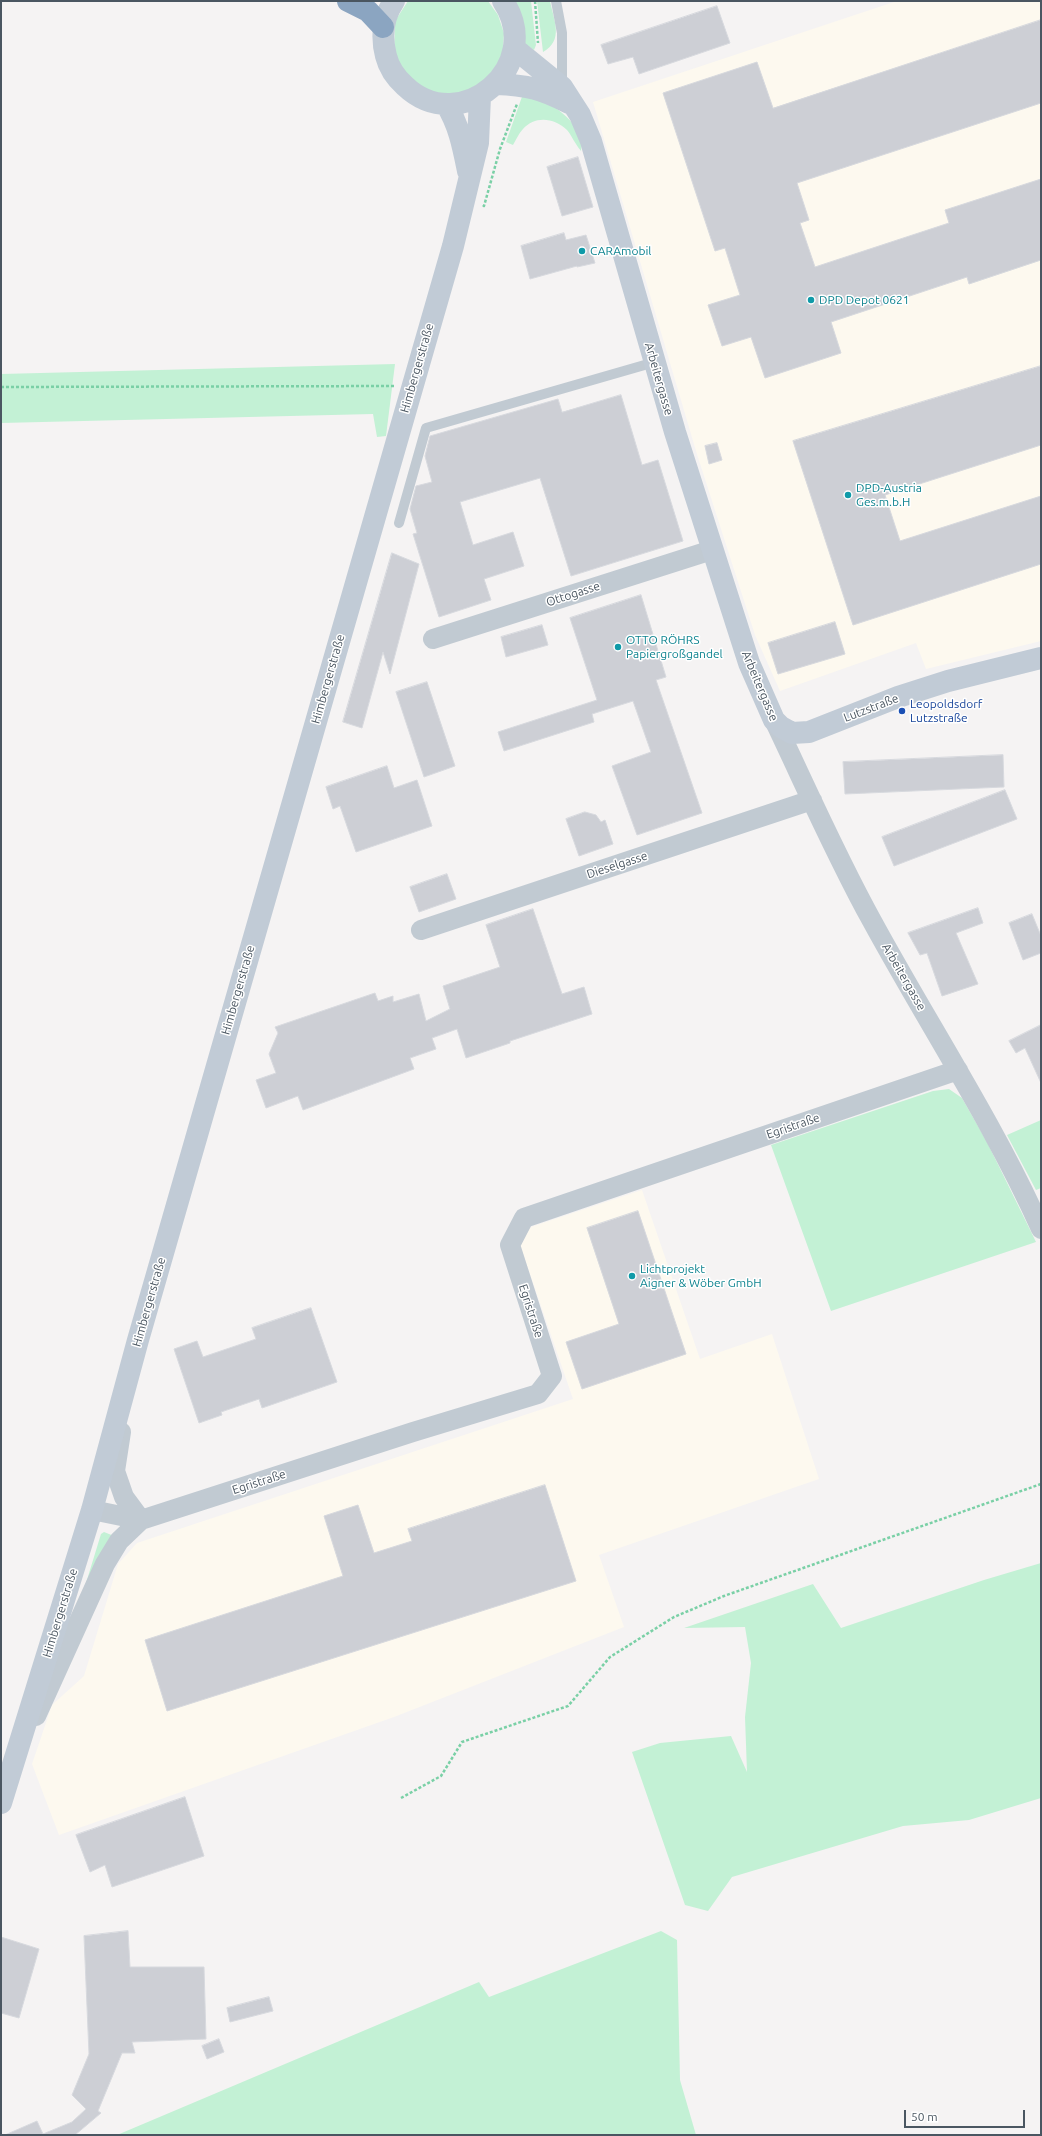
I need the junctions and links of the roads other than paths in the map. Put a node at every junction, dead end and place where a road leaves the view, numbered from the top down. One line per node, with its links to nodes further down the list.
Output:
1 (348, 1): 5 (highway)
2 (394, 1): 5 (street)
3 (503, 1): 6 (street)
4 (556, 1): 7 (lane)
5 (384, 26): 9 (street)
6 (514, 48): 7 (street, Arbeitergasse); 8 (street)
7 (562, 87): 10 (street, Arbeitergasse)
8 (488, 90): 9 (street); 10 (street, Arbeitergasse); 11 (street, Himbergerstraße)
9 (446, 104): 11 (street, Himbergerstraße)
10 (573, 106): 12 (street, Arbeitergasse)
11 (469, 176): 22 (street, Himbergerstraße)
12 (655, 362): 13 (lane); 14 (street, Arbeitergasse)
13 (399, 523)
14 (712, 550): 15 (street, Ottogasse); 17 (street, Arbeitergasse)
15 (433, 639)
16 (1041, 658): 17 (street, Lutzstraße)
17 (774, 720): 18 (street, Arbeitergasse)
18 (812, 800): 19 (street, Dieselgasse); 20 (street, Arbeitergasse)
19 (421, 930)
20 (958, 1070): 21 (street, Arbeitergasse); 24 (street, Egristraße)
21 (1041, 1229)
22 (138, 1340): 23 (street, Himbergerstraße); 24 (street)
23 (92, 1510): 24 (street, Egristraße); 25 (street, Himbergerstraße)
24 (141, 1520): 25 (street)
25 (8, 1780): 26 (street, Himbergerstraße)
26 (1, 1803)

